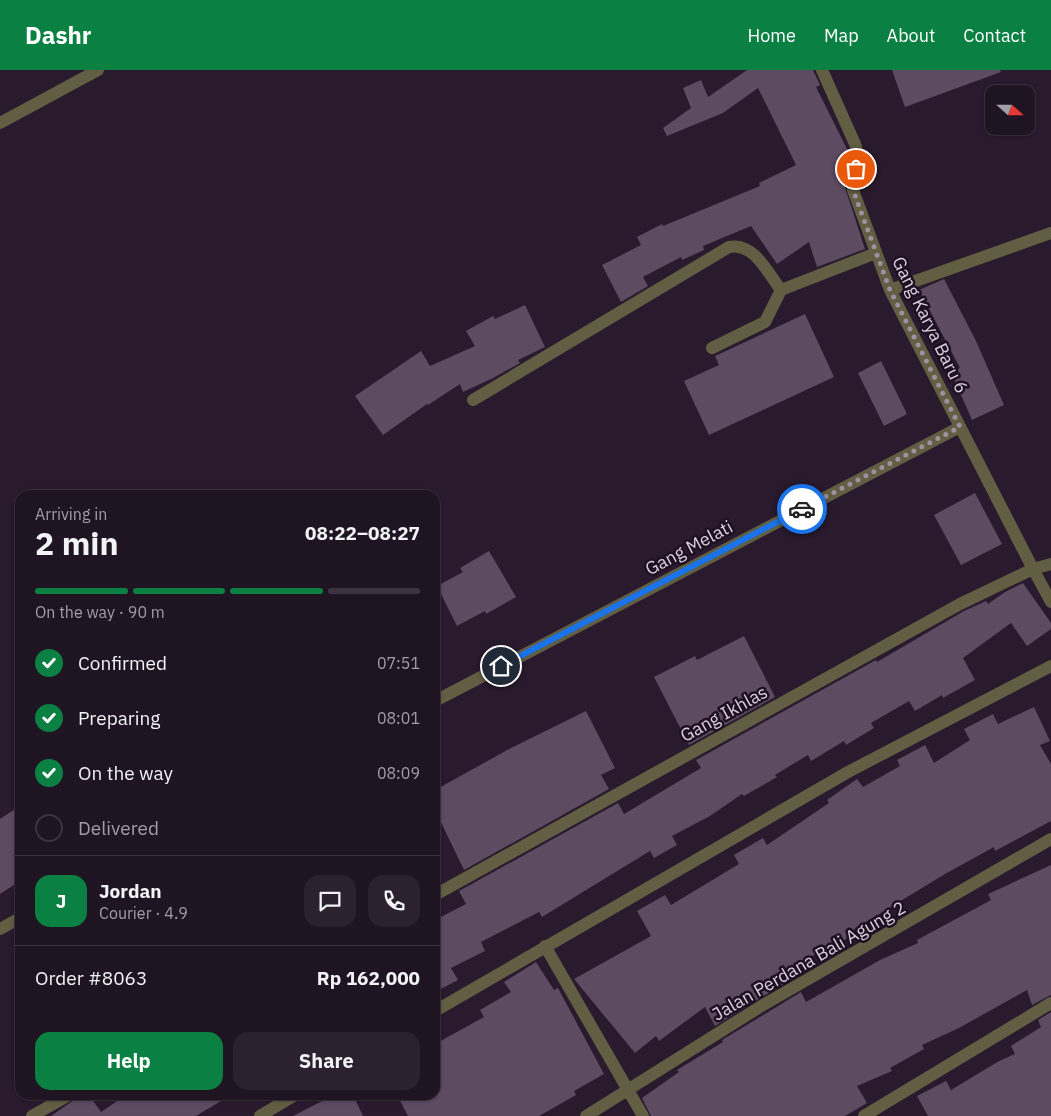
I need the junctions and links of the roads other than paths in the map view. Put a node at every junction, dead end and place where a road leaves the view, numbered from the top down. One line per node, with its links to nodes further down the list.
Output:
1 (98, 70): 3 (street)
2 (822, 70): 5 (street, Gang Karya Baru 6)
3 (0, 123)
4 (1051, 233): 7 (street)
5 (876, 253): 6 (street); 7 (street, Gang Karya Baru 6)
6 (781, 290): 8 (street); 9 (street)
7 (890, 290): 10 (street, Gang Karya Baru 6)
8 (712, 348)
9 (473, 400)
10 (960, 427): 12 (street, Gang Karya Baru 6); 15 (street, Gang Melati)
11 (1051, 564): 12 (street)
12 (1033, 569): 13 (street, Gang Karya Baru 6); 17 (street, Gang Ikhlas)
13 (1051, 602)
14 (1051, 666): 20 (street)
15 (440, 698)
16 (1051, 839): 23 (street, Jalan Perdana Bali Agung 2)
17 (440, 892)
18 (15, 921): 19 (street)
19 (0, 929)
20 (545, 946): 22 (street); 23 (street)
21 (1051, 1003): 30 (street)
22 (440, 1008)
23 (628, 1091): 28 (street, Jalan Perdana Bali Agung 2); 29 (street)
24 (60, 1100): 26 (street)
25 (286, 1100): 27 (street)
26 (32, 1116)
27 (260, 1116)
28 (586, 1116)
29 (643, 1116)
30 (864, 1116)

